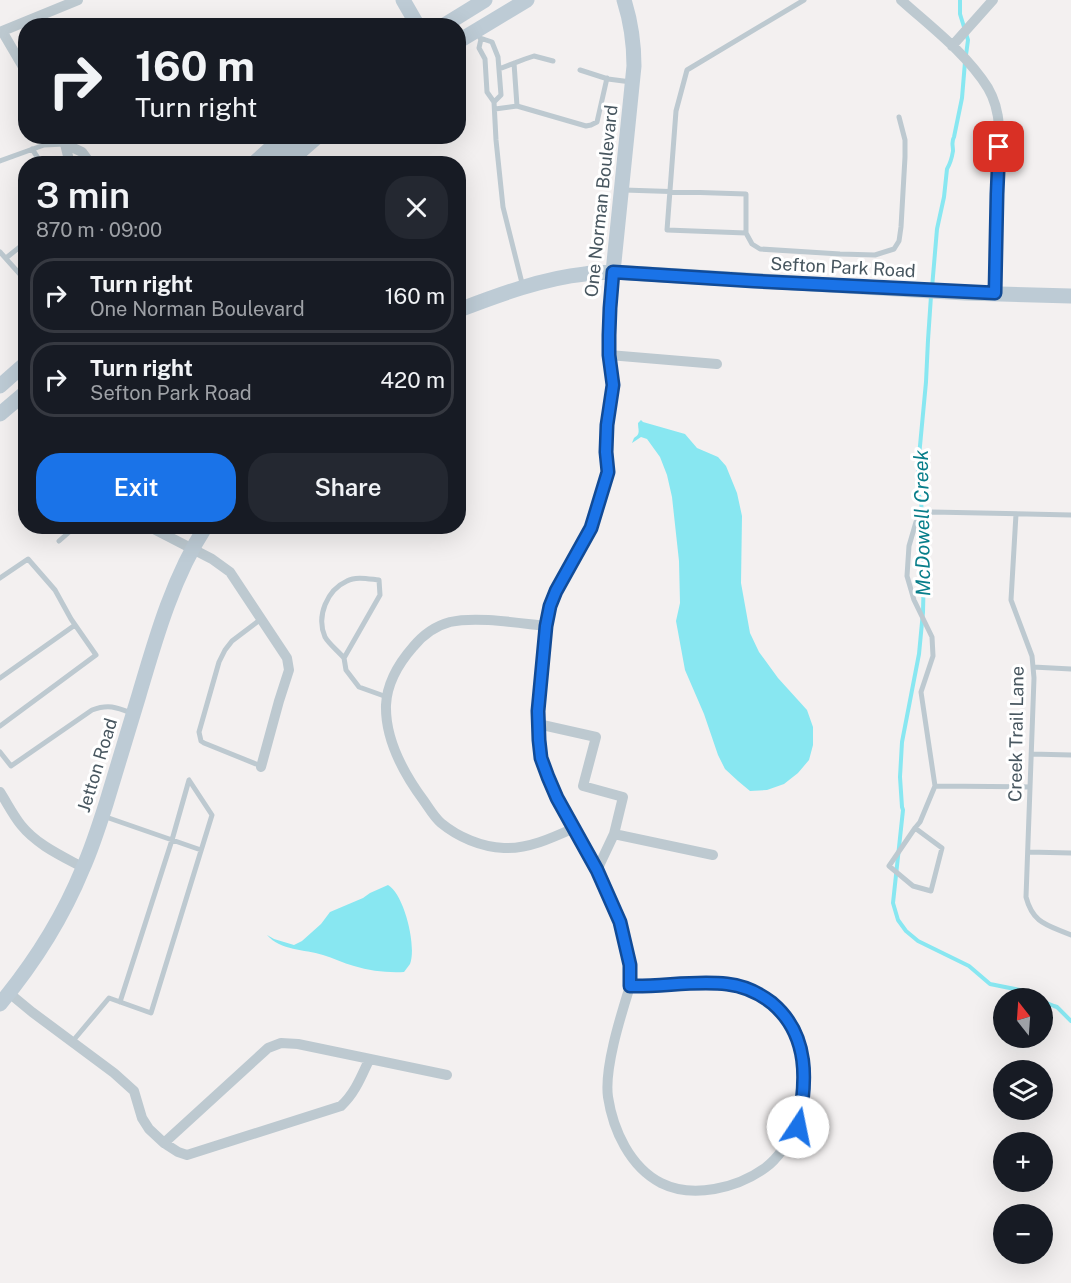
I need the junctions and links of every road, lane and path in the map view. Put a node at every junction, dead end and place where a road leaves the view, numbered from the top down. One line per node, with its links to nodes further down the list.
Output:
1 (78, 0): 9 (street)
2 (404, 0): 10 (street)
3 (485, 0): 11 (street)
4 (527, 0): 14 (street)
5 (624, 0): 23 (street, One Norman Boulevard)
6 (804, 0): 41 (lane)
7 (901, 0): 16 (street)
8 (993, 0): 16 (street)
9 (32, 18)
10 (414, 18)
11 (455, 18)
12 (18, 23): 13 (street)
13 (1, 30): 17 (street)
14 (478, 35): 15 (street); 20 (lane); 24 (lane)
15 (466, 39)
16 (952, 46): 49 (street)
17 (18, 59)
18 (553, 62): 19 (lane)
19 (514, 63): 20 (lane); 25 (lane)
20 (499, 69): 24 (lane)
21 (580, 70): 22 (lane)
22 (607, 78): 23 (lane); 25 (lane)
23 (632, 82): 40 (street, One Norman Boulevard)
24 (494, 102): 26 (lane)
25 (517, 106): 26 (lane)
26 (495, 109): 48 (lane)
27 (899, 117): 42 (lane)
28 (48, 144): 33 (lane)
29 (69, 144): 35 (street)
30 (275, 144): 36 (street)
31 (293, 144): 37 (street)
32 (309, 144): 38 (street)
33 (32, 149): 34 (lane); 39 (lane)
34 (37, 156)
35 (85, 156)
36 (262, 156)
37 (278, 156)
38 (295, 156)
39 (0, 161)
40 (622, 190): 41 (lane); 47 (street, One Norman Boulevard)
41 (670, 192): 42 (lane); 42 (lane)
42 (746, 233)
43 (18, 248): 45 (lane)
44 (0, 252): 45 (lane)
45 (6, 258): 46 (lane)
46 (18, 272)
47 (613, 272): 48 (street); 49 (street, Sefton Park Road); 52 (street, One Norman Boulevard)
48 (524, 288): 51 (street)
49 (995, 293): 50 (street, Sefton Park Road)
50 (1071, 296)
51 (466, 307)
52 (609, 355): 53 (street); 68 (street, One Norman Boulevard)
53 (717, 364)
54 (18, 369): 55 (street)
55 (2, 382)
56 (18, 399): 57 (street)
57 (0, 414)
58 (1016, 514): 59 (lane); 70 (lane, Creek Trail Lane); 81 (lane)
59 (1071, 515)
60 (66, 534): 63 (lane)
61 (164, 534): 64 (street)
62 (201, 534): 64 (street, Jetton Road)
63 (58, 541)
64 (192, 548): 66 (street); 74 (street, Jetton Road)
65 (0, 578): 67 (lane)
66 (261, 619): 80 (street); 80 (lane)
67 (75, 625): 72 (lane); 76 (lane)
68 (546, 626): 73 (street); 75 (street, One Norman Boulevard)
69 (344, 658): 69 (lane); 73 (lane)
70 (1033, 668): 71 (lane); 78 (lane, Creek Trail Lane)
71 (1071, 669)
72 (0, 678)
73 (387, 698): 85 (street)
74 (133, 713): 77 (lane); 84 (street, Jetton Road)
75 (538, 724): 85 (street, One Norman Boulevard); 87 (street)
76 (0, 726)
77 (0, 752)
78 (1031, 754): 79 (lane); 82 (lane, Creek Trail Lane)
79 (1071, 755)
80 (261, 767)
81 (935, 786): 82 (lane); 86 (lane)
82 (1030, 787): 90 (lane, Creek Trail Lane)
83 (0, 792): 93 (street)
84 (102, 816): 88 (lane); 93 (street, Jetton Road)
85 (574, 828): 94 (street, One Norman Boulevard)
86 (915, 828): 86 (lane)
87 (614, 834): 92 (street); 94 (street)
88 (172, 840): 89 (lane); 89 (lane); 98 (lane)
89 (201, 850): 98 (lane)
90 (1028, 852): 91 (lane); 95 (lane, Creek Trail Lane)
91 (1071, 853)
92 (713, 855)
93 (84, 868): 97 (street, Jetton Road)
94 (597, 870): 96 (street, One Norman Boulevard)
95 (1071, 935)
96 (630, 986): 96 (street, One Norman Boulevard)
97 (3, 998): 99 (street)
98 (120, 1002): 99 (lane)
99 (72, 1042): 102 (street)
100 (369, 1060): 101 (street); 102 (street); 102 (street)
101 (447, 1075)
102 (164, 1143)

